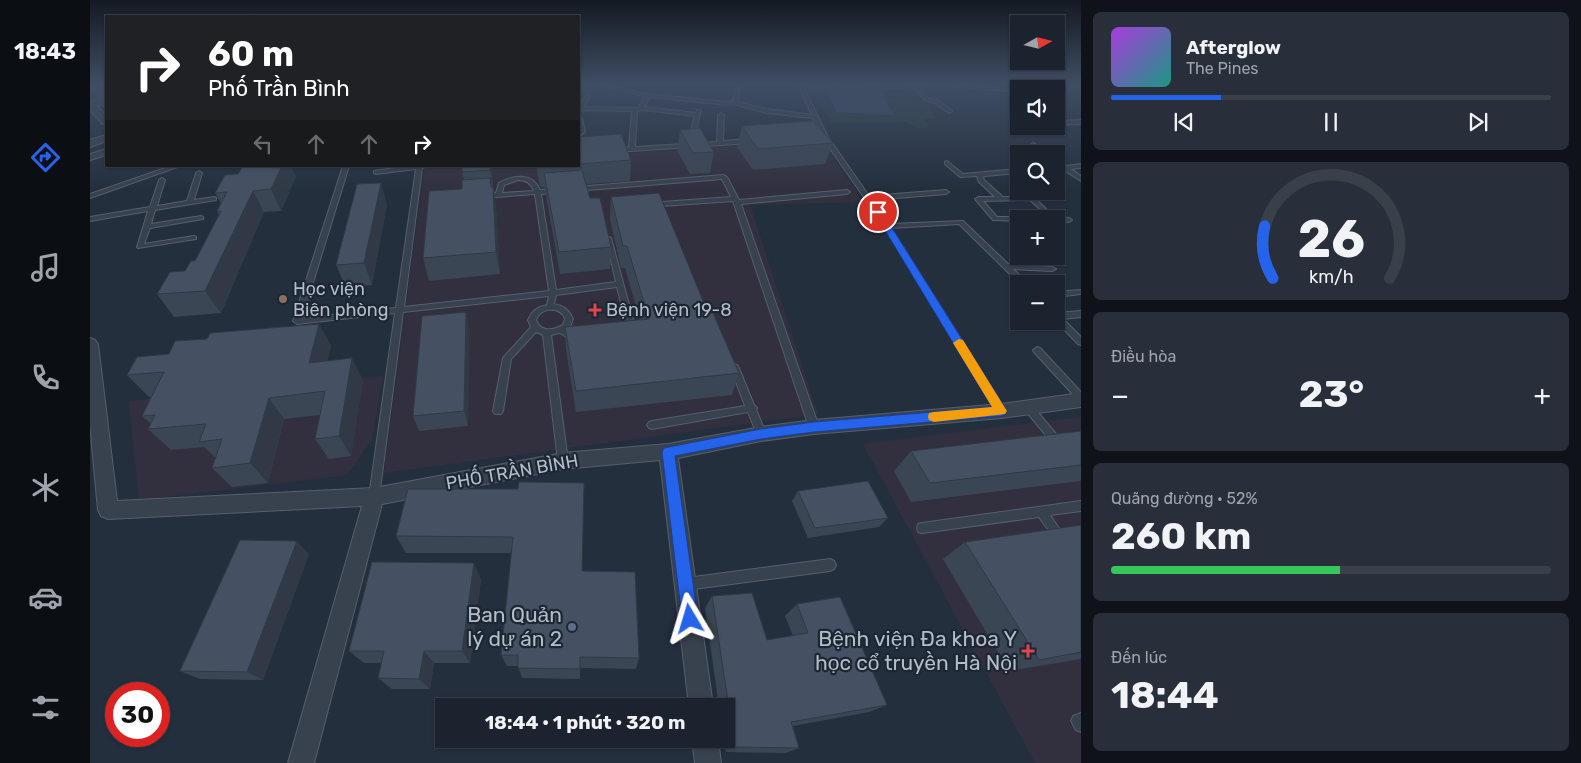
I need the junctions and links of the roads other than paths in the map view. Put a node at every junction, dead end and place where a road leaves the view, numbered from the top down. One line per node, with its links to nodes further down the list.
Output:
1 (637, 119): 16 (lane)
2 (696, 119): 15 (lane)
3 (721, 119): 13 (lane)
4 (816, 119): 9 (lane)
5 (1081, 122): 7 (lane)
6 (580, 123): 8 (lane)
7 (1065, 123)
8 (580, 135)
9 (825, 137): 11 (lane); 40 (lane)
10 (105, 138): 14 (street)
11 (816, 138)
12 (758, 141): 13 (lane)
13 (720, 143): 15 (lane)
14 (90, 144)
15 (690, 145): 16 (lane)
16 (632, 149): 17 (lane)
17 (612, 150)
18 (105, 152): 19 (street)
19 (90, 157)
20 (947, 163): 29 (lane)
21 (1081, 166): 25 (lane)
22 (174, 167): 37 (lane)
23 (346, 167): 65 (lane)
24 (421, 167): 26 (lane); 65 (lane)
25 (1065, 168): 30 (lane)
26 (376, 172)
27 (1010, 172): 29 (lane)
28 (198, 173): 44 (lane)
29 (983, 174): 42 (lane)
30 (1081, 179)
31 (162, 180): 46 (lane)
32 (598, 188): 33 (lane); 39 (lane); 43 (lane)
33 (538, 192): 36 (lane); 36 (lane); 62 (lane)
34 (847, 192): 43 (lane)
35 (946, 192): 40 (lane)
36 (499, 195): 38 (lane)
37 (90, 196)
38 (480, 196)
39 (600, 197)
40 (868, 198): 54 (lane)
41 (214, 199): 44 (lane)
42 (1001, 199): 47 (lane); 50 (lane)
43 (736, 200): 45 (lane); 84 (lane)
44 (190, 203): 46 (lane)
45 (662, 204)
46 (152, 209): 49 (lane); 53 (lane)
47 (1044, 210)
48 (201, 218): 53 (lane)
49 (90, 219)
50 (1010, 219)
51 (1065, 220): 52 (lane)
52 (1069, 220)
53 (148, 226): 56 (lane)
54 (887, 226): 57 (lane); 82 (lane)
55 (608, 236): 60 (lane)
56 (194, 238)
57 (1008, 266): 58 (lane); 59 (lane)
58 (1052, 269)
59 (1016, 275)
60 (618, 284): 62 (lane); 72 (lane)
61 (1081, 292): 63 (lane)
62 (553, 293): 64 (lane); 65 (lane)
63 (1065, 294)
64 (550, 307): 69 (lane); 70 (lane)
65 (399, 310): 89 (lane)
66 (1081, 314): 67 (lane)
67 (1065, 316)
68 (1065, 325): 73 (lane)
69 (535, 328): 71 (lane); 81 (lane)
70 (561, 330): 71 (lane); 74 (lane)
71 (547, 333): 88 (lane)
72 (624, 335)
73 (1079, 338)
74 (586, 339)
75 (90, 344): 89 (street, PHỐ TRẦN BÌNH)
76 (1037, 350): 78 (lane)
77 (730, 357): 80 (lane)
78 (1081, 399): 79 (street, PHỐ TRẦN BÌNH)
79 (1028, 407): 82 (street, PHỐ TRẦN BÌNH); 86 (lane)
80 (752, 408): 83 (lane); 85 (lane)
81 (498, 411)
82 (1001, 411): 84 (street, PHỐ TRẦN BÌNH)
83 (652, 425)
84 (814, 427): 85 (street, PHỐ TRẦN BÌNH)
85 (761, 434): 87 (street, PHỐ TRẦN BÌNH)
86 (1063, 448)
87 (668, 452): 88 (street, PHỐ TRẦN BÌNH); 95 (street)
88 (563, 461): 89 (street, PHỐ TRẦN BÌNH)
89 (374, 497): 100 (street)
90 (1081, 506): 91 (lane)
91 (1041, 511): 92 (lane); 93 (lane)
92 (922, 528)
93 (1070, 550)
94 (830, 565): 95 (lane)
95 (686, 584): 96 (street)
96 (700, 698)
97 (1081, 720): 98 (lane)
98 (1081, 725)
99 (706, 748): 101 (street)
100 (301, 763)
101 (708, 763)

